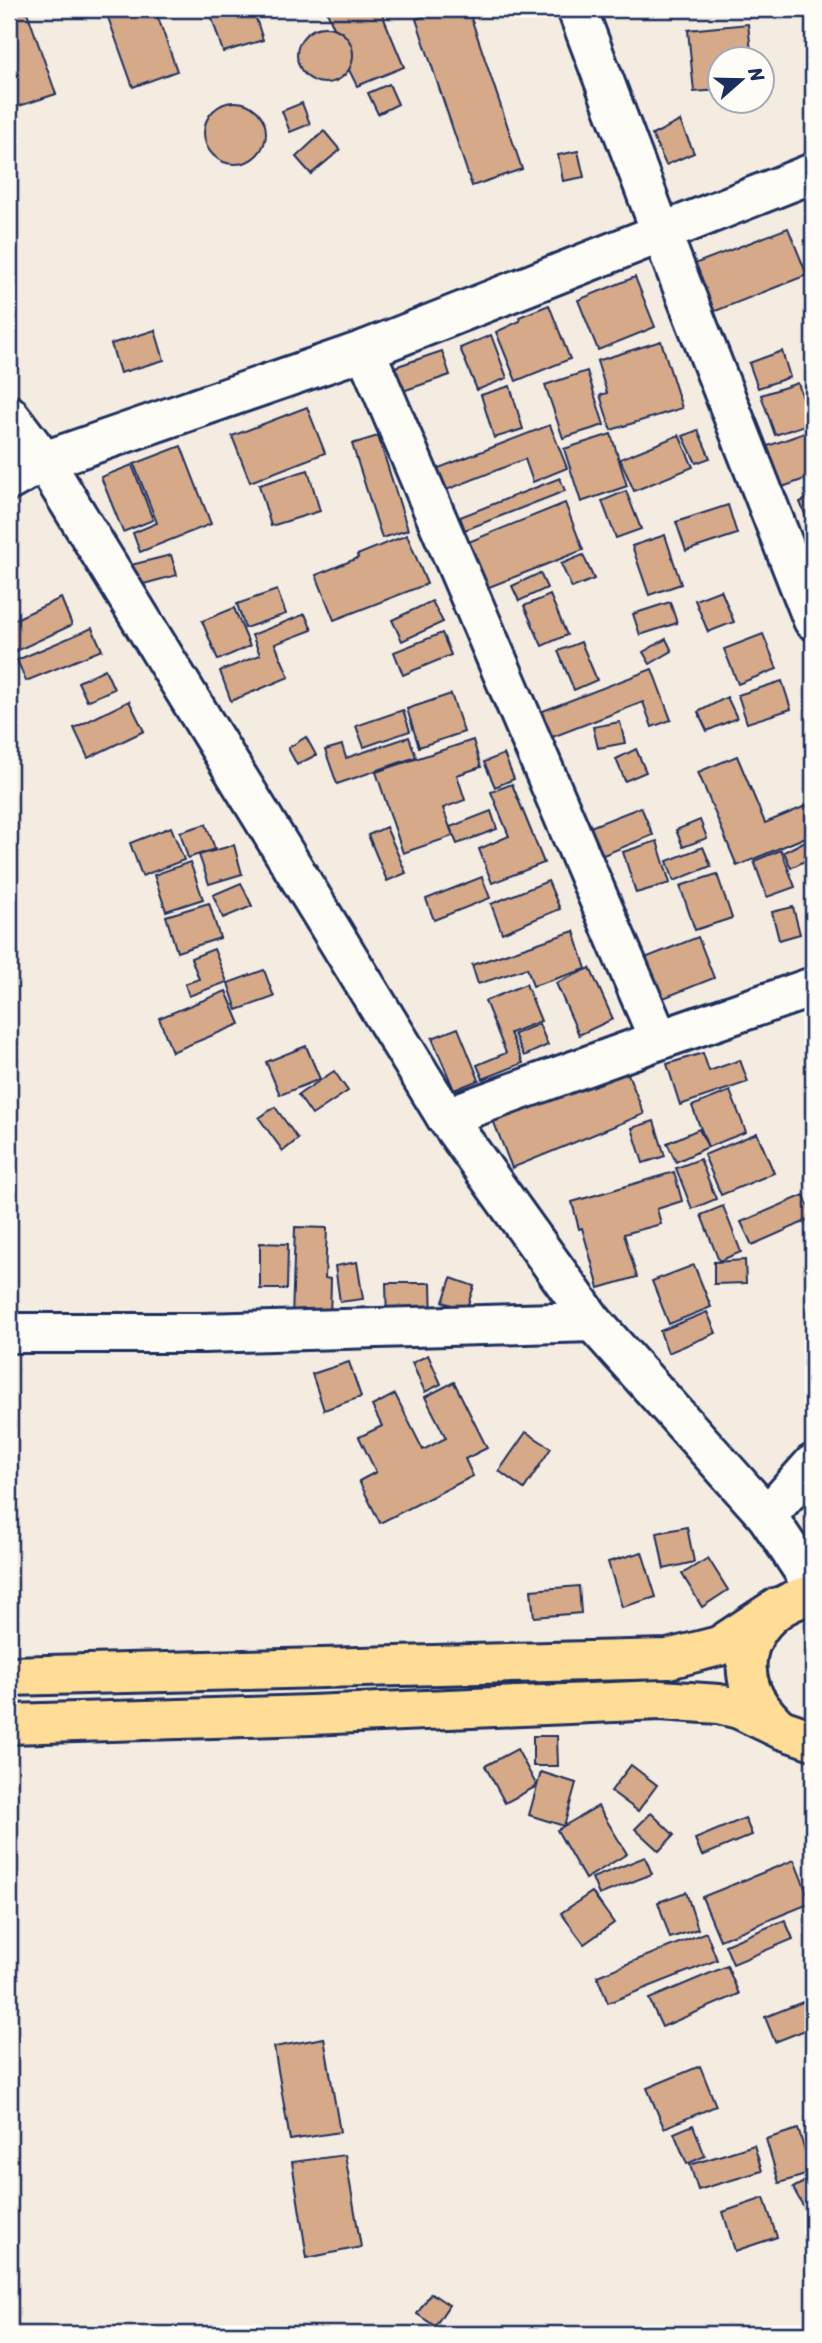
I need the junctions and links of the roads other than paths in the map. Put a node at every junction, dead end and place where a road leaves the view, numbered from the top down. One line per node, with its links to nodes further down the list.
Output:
1 (577, 9): 3 (street)
2 (813, 173): 3 (street)
3 (661, 232): 4 (street); 8 (street)
4 (365, 350): 6 (street); 10 (street)
5 (9, 415): 6 (street)
6 (44, 461): 7 (street); 11 (street)
7 (9, 481)
8 (813, 620)
9 (813, 987): 10 (street)
10 (659, 1040): 11 (street)
11 (446, 1117): 12 (street)
12 (593, 1322): 13 (street); 15 (street)
13 (9, 1333)
14 (813, 1464): 15 (street)
15 (766, 1516): 16 (street)
16 (813, 1585)
17 (796, 1601): 18 (main road); 20 (main road)
18 (9, 1676)
19 (9, 1724): 20 (main road)
20 (790, 1731): 21 (main road)
21 (813, 1764)

